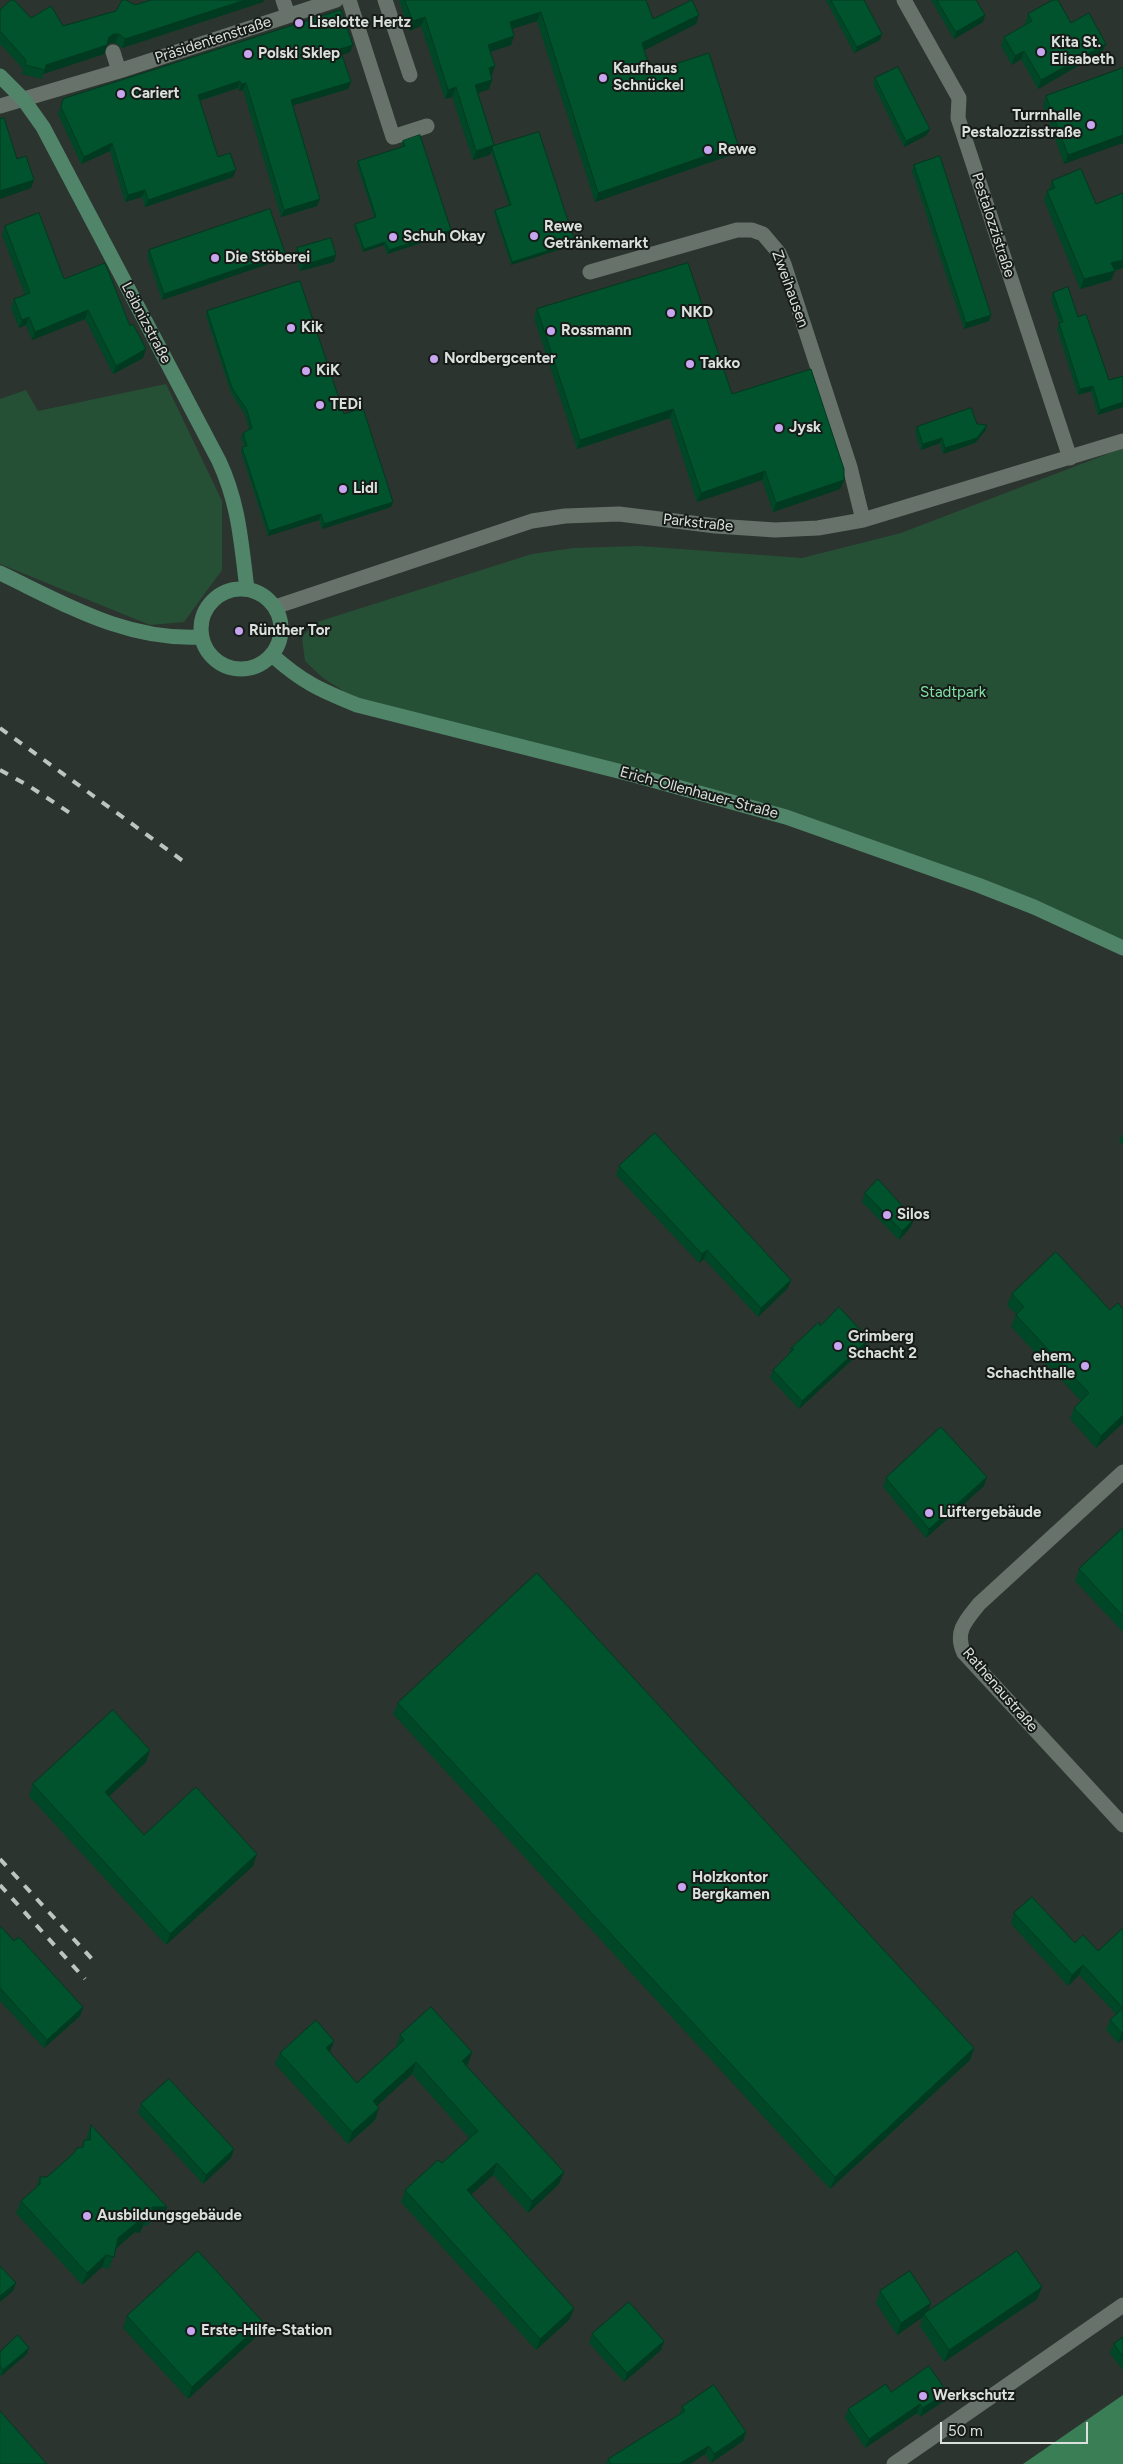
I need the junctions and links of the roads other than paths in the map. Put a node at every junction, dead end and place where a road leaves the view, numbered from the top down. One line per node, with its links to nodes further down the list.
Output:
1 (283, 0): 7 (street)
2 (336, 0): 6 (street, Präsidentenstraße)
3 (348, 0): 14 (street)
4 (385, 0): 10 (street)
5 (904, 0): 17 (street, Pestalozzistraße)
6 (313, 3): 7 (street, Präsidentenstraße)
7 (288, 15): 9 (street, Präsidentenstraße)
8 (112, 52): 9 (street)
9 (119, 71): 12 (street, Präsidentenstraße)
10 (410, 75)
11 (0, 76): 12 (street, Leibnizstraße)
12 (23, 99): 13 (street, Präsidentenstraße); 20 (street, Leibnizstraße)
13 (0, 106)
14 (427, 126)
15 (590, 272): 18 (street, Zweihausen)
16 (1123, 441): 17 (street, Parkstraße)
17 (1070, 458): 18 (street, Parkstraße)
18 (863, 520): 21 (street, Parkstraße)
19 (0, 573): 22 (street)
20 (247, 589): 21 (street); 22 (street)
21 (275, 607): 23 (street)
22 (202, 637): 23 (street)
23 (272, 655): 24 (street, Erich-Ollenhauer-Straße)
24 (1123, 948)
25 (1123, 1472): 26 (street, Rathenaustraße)
26 (1123, 1825)
27 (1123, 2305): 28 (street)
28 (894, 2464)

